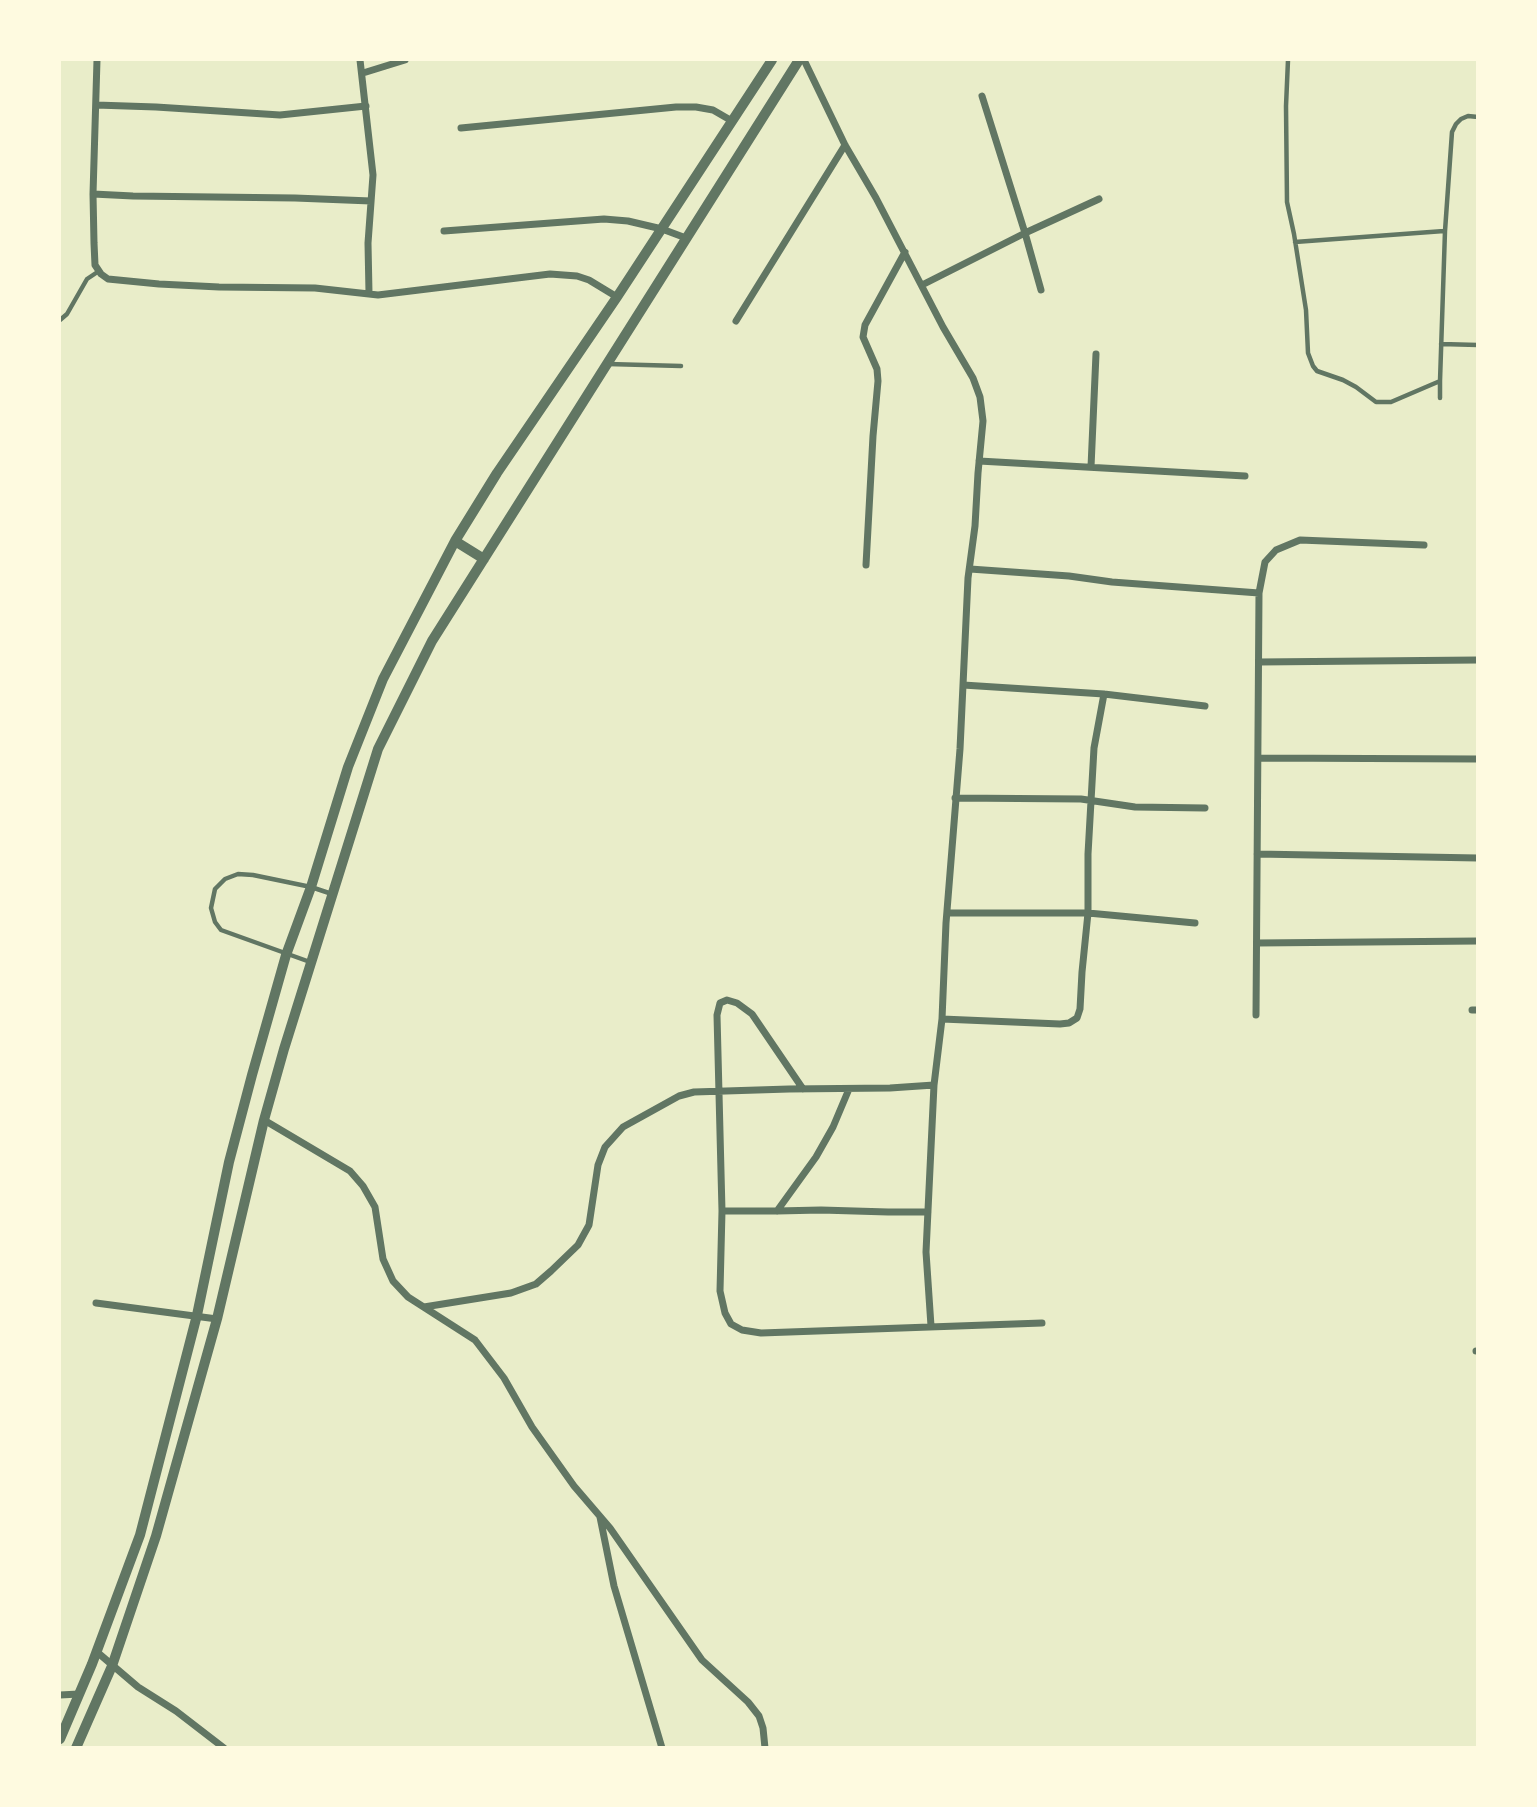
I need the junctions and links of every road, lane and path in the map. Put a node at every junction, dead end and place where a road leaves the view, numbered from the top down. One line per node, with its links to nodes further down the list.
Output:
1 (97, 60): 9 (street)
2 (360, 60): 7 (street)
3 (405, 60): 7 (street)
4 (772, 60): 12 (street)
5 (801, 60): 14 (street); 22 (street)
6 (1288, 60): 23 (lane)
7 (363, 73): 10 (street)
8 (982, 96): 21 (street)
9 (96, 105): 10 (street); 15 (street)
10 (366, 106): 17 (street)
11 (1478, 117): 20 (lane)
12 (732, 121): 13 (street); 18 (street)
13 (461, 128)
14 (845, 145): 24 (street); 31 (street)
15 (93, 194): 17 (street); 25 (street)
16 (1099, 199): 21 (street)
17 (371, 201): 28 (street)
18 (662, 229): 19 (street); 22 (street); 29 (street)
19 (444, 231)
20 (1445, 231): 23 (lane); 32 (lane)
21 (1025, 233): 26 (street); 27 (street)
22 (686, 238): 35 (street)
23 (1295, 242): 37 (lane)
24 (905, 252): 26 (street); 45 (street)
25 (99, 271): 28 (street); 30 (lane)
26 (922, 285): 39 (street)
27 (1041, 290)
28 (369, 293): 29 (street)
29 (618, 297): 42 (street)
30 (60, 320)
31 (736, 321)
32 (1441, 344): 33 (lane); 37 (lane)
33 (1478, 345)
34 (1096, 355): 40 (street)
35 (607, 364): 36 (lane); 44 (street)
36 (681, 366)
37 (1440, 381): 38 (lane)
38 (1440, 398)
39 (979, 461): 40 (street); 46 (street)
40 (1090, 467): 41 (street)
41 (1245, 476)
42 (455, 541): 44 (street); 60 (street)
43 (1424, 545): 47 (street)
44 (484, 559): 61 (street)
45 (866, 565)
46 (970, 569): 47 (street); 50 (street)
47 (1259, 593): 49 (street)
48 (1478, 660): 49 (street)
49 (1259, 663): 53 (street)
50 (963, 685): 51 (street); 55 (street)
51 (1104, 694): 52 (street); 56 (street)
52 (1205, 706)
53 (1258, 758): 54 (street); 58 (street)
54 (1478, 759)
55 (955, 798): 56 (street); 62 (street)
56 (1091, 801): 57 (street); 63 (street)
57 (1205, 808)
58 (1257, 854): 59 (street); 66 (street)
59 (1478, 858)
60 (311, 887): 61 (lane); 67 (street); 67 (lane)
61 (332, 894): 68 (street)
62 (947, 913): 63 (street); 70 (street)
63 (1088, 913): 64 (street); 70 (street)
64 (1195, 923)
65 (1478, 941): 66 (street)
66 (1257, 943): 69 (street)
67 (286, 955): 68 (lane); 81 (street)
68 (311, 962): 75 (street)
69 (1256, 1015)
70 (942, 1019): 71 (street)
71 (934, 1085): 73 (street); 78 (street)
72 (803, 1089): 73 (street); 74 (street); 74 (street)
73 (849, 1089): 77 (street)
74 (720, 1092): 76 (street); 80 (street)
75 (264, 1120): 80 (street); 82 (street)
76 (722, 1210): 77 (street); 84 (street)
77 (777, 1212): 78 (street)
78 (928, 1212): 84 (street)
79 (96, 1303): 81 (street)
80 (424, 1307): 85 (street)
81 (197, 1315): 82 (street); 86 (street)
82 (217, 1319): 87 (street)
83 (1042, 1323): 84 (street)
84 (931, 1326)
85 (600, 1516): 93 (street); 94 (street)
86 (97, 1652): 87 (street); 88 (street)
87 (112, 1666): 91 (street); 92 (street)
88 (79, 1694): 89 (street); 90 (street)
89 (60, 1695)
90 (60, 1739)
91 (76, 1748)
92 (224, 1748)
93 (662, 1748)
94 (765, 1748)

